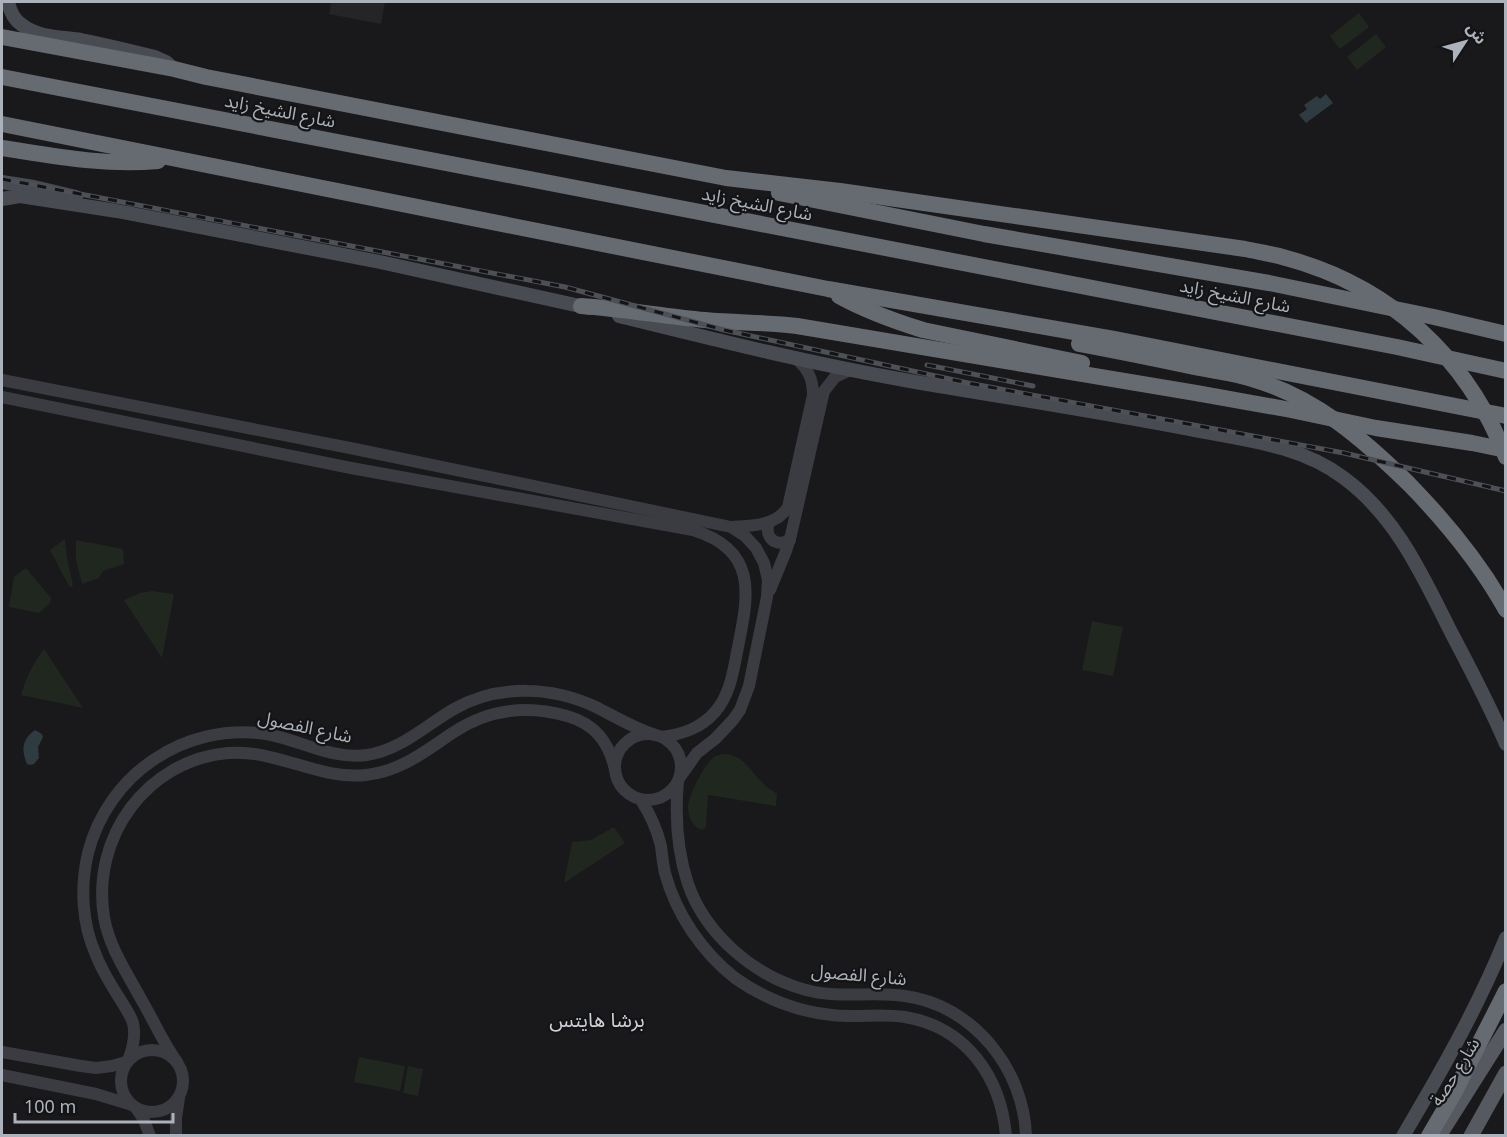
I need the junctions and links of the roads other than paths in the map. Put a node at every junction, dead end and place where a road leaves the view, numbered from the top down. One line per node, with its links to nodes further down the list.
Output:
1 (8, 2): 3 (main road)
2 (2, 37): 3 (highway)
3 (174, 69): 8 (highway)
4 (2, 77): 20 (highway, شارع الشيخ زايد)
5 (2, 124): 7 (highway)
6 (2, 148): 7 (highway)
7 (176, 159): 12 (highway)
8 (726, 178): 15 (highway); 26 (highway)
9 (2, 182): 11 (main road)
10 (2, 199): 11 (main road)
11 (117, 211): 13 (main road)
12 (828, 289): 14 (highway); 22 (highway)
13 (581, 306): 18 (main road); 22 (highway)
14 (1027, 324): 24 (highway); 31 (highway)
15 (1470, 324): 16 (highway); 17 (highway)
16 (1506, 328)
17 (1506, 334)
18 (795, 358): 19 (main road); 27 (street)
19 (850, 370): 29 (street); 33 (main road)
20 (1506, 371)
21 (2, 380): 28 (street)
22 (1196, 393): 25 (highway)
23 (2, 397): 32 (street)
24 (1506, 416)
25 (1506, 450)
26 (1506, 457)
27 (769, 522): 28 (street); 29 (street)
28 (730, 527): 30 (street)
29 (790, 540): 30 (street)
30 (767, 597): 35 (street)
31 (1506, 610)
32 (659, 736): 34 (street); 35 (street); 41 (street, شارع الفصول)
33 (1506, 744)
34 (615, 770): 36 (street); 42 (street, شارع الفصول)
35 (679, 779): 36 (street); 53 (street, شارع الفصول)
36 (641, 800): 52 (street, شارع الفصول)
37 (1506, 938): 46 (main road)
38 (1506, 991): 56 (highway)
39 (1506, 1030): 57 (main road, شارع حصة)
40 (2, 1052): 41 (street)
41 (128, 1060): 42 (street); 48 (street)
42 (177, 1062): 47 (street)
43 (1506, 1073): 49 (main road)
44 (2, 1075): 48 (street)
45 (1506, 1090): 49 (main road)
46 (1427, 1095): 54 (street); 55 (main road)
47 (179, 1097): 48 (street); 51 (street)
48 (134, 1107): 50 (street)
49 (1474, 1131)
50 (150, 1136)
51 (176, 1136)
52 (1006, 1136)
53 (1026, 1136)
54 (1395, 1136)
55 (1403, 1136)
56 (1429, 1136)
57 (1439, 1136)

